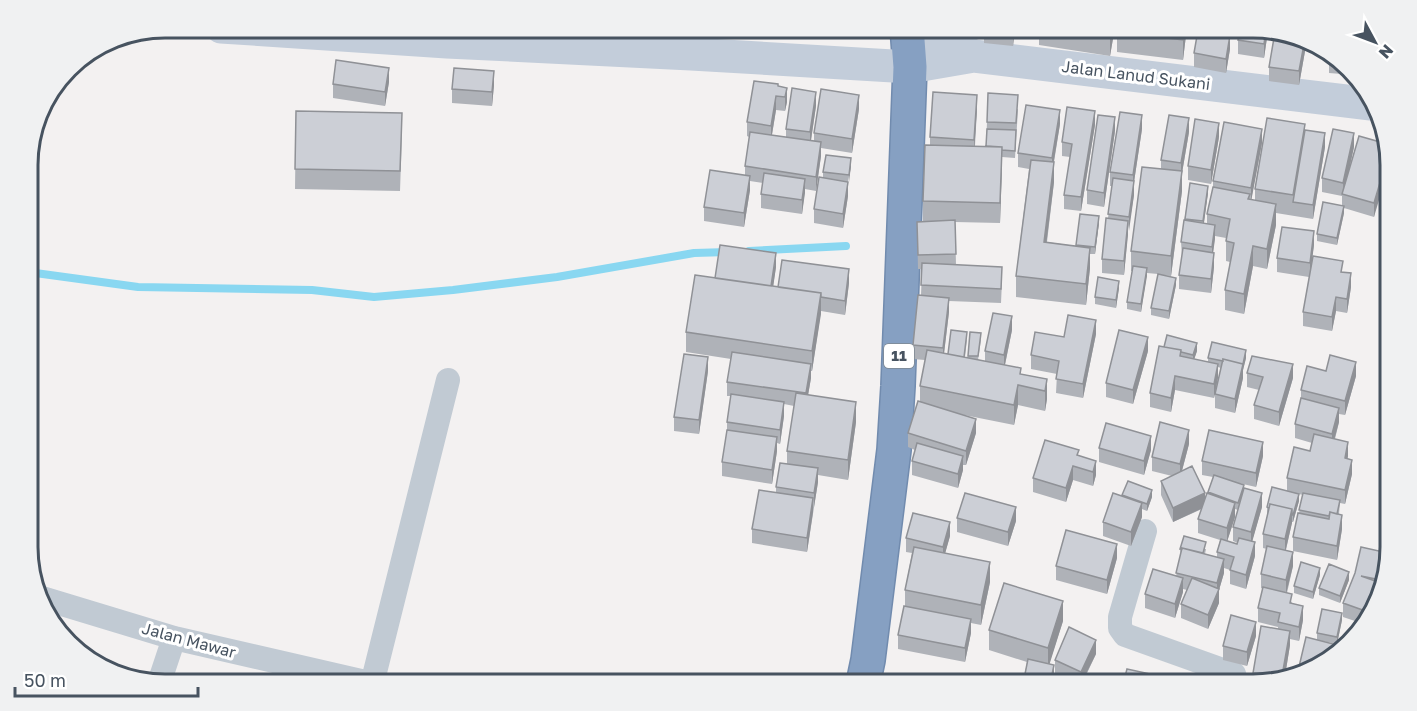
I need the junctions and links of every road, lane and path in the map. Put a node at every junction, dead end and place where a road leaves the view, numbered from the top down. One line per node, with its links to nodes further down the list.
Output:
1 (486, 38): 5 (street)
2 (908, 38): 5 (highway, 11)
3 (932, 38): 4 (street, Jalan Lanud Sukani)
4 (974, 56): 5 (street); 6 (street, Jalan Lanud Sukani)
5 (910, 67): 11 (highway, 11)
6 (1363, 103)
7 (447, 380): 15 (street)
8 (1145, 531): 12 (street)
9 (50, 600): 10 (street, Jalan Mawar)
10 (174, 638): 13 (street); 14 (street, Jalan Mawar)
11 (865, 673)
12 (1230, 673)
13 (162, 674)
14 (329, 674)
15 (375, 674)

